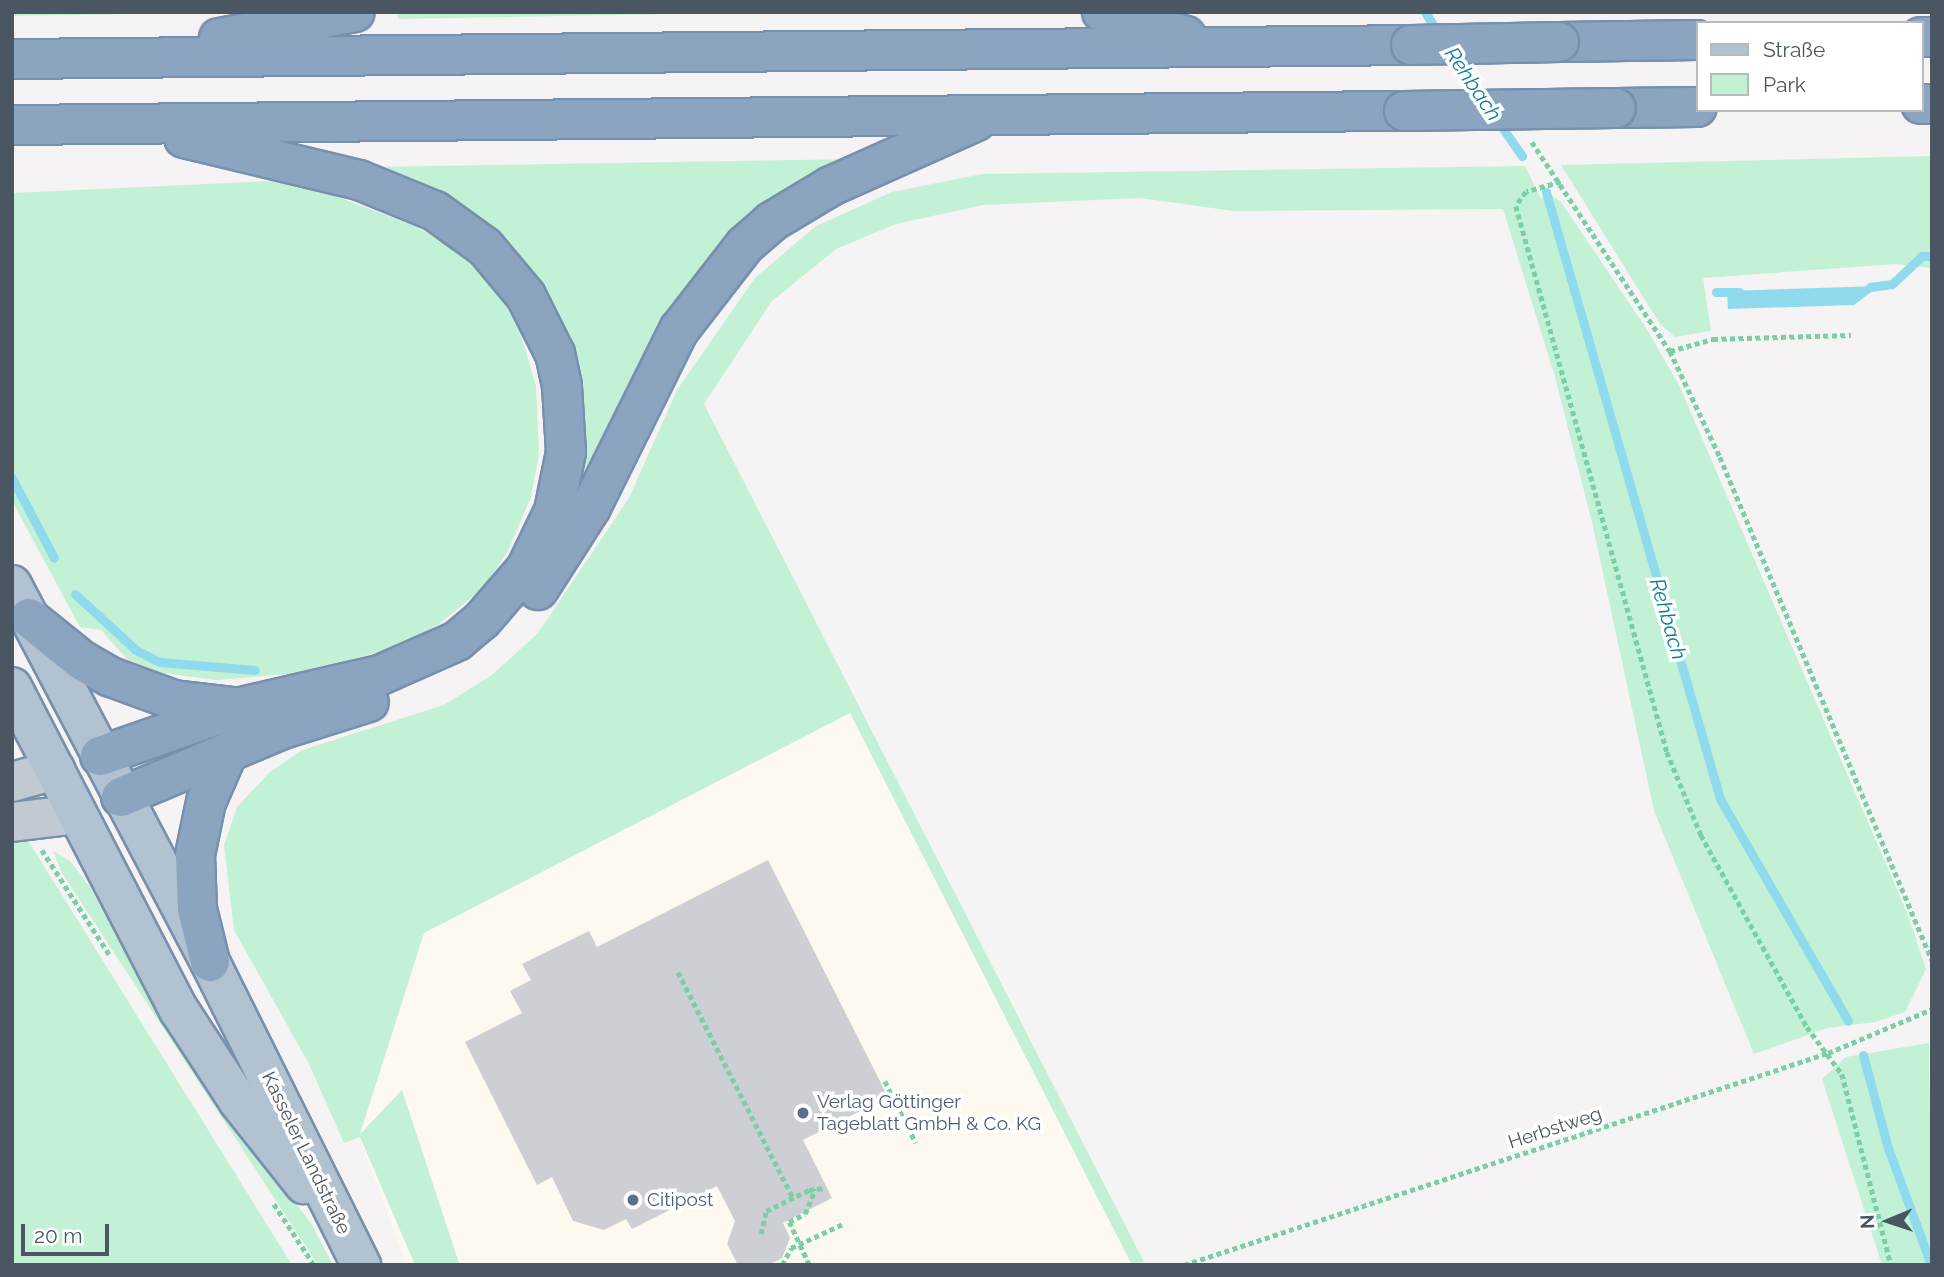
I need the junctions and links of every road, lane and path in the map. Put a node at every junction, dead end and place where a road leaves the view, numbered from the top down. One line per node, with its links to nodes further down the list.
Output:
1 (355, 12): 5 (highway)
2 (1102, 12): 4 (highway)
3 (1696, 40): 4 (highway, bridge)
4 (1224, 48): 5 (highway)
5 (97, 59): 6 (highway)
6 (12, 60)
7 (1696, 107): 8 (highway, bridge)
8 (994, 114): 9 (highway); 19 (highway)
9 (117, 124): 10 (highway); 18 (highway)
10 (12, 125)
11 (1546, 162): 12 (path)
12 (1561, 182): 14 (path); 30 (path)
13 (1851, 335): 14 (path)
14 (1671, 351): 26 (path)
15 (12, 584): 16 (main road, Kasseler Landstraße)
16 (29, 618): 18 (highway); 20 (main road, Kasseler Landstraße)
17 (12, 687): 21 (main road, Kasseler Landstraße)
18 (241, 707): 20 (highway)
19 (228, 752): 23 (highway); 27 (highway)
20 (100, 756): 21 (main road); 23 (main road, Kasseler Landstraße)
21 (55, 769): 22 (lane); 24 (main road, Kasseler Landstraße)
22 (12, 782)
23 (121, 797): 24 (main road); 27 (main road, Kasseler Landstraße)
24 (78, 814): 25 (lane); 39 (main road, Kasseler Landstraße)
25 (12, 822)
26 (1932, 960)
27 (210, 962): 39 (main road, Kasseler Landstraße)
28 (678, 972): 35 (path)
29 (1932, 1009): 30 (path, Herbstweg)
30 (1828, 1053): 42 (path, Herbstweg); 43 (path)
31 (885, 1081): 32 (path)
32 (916, 1143)
33 (825, 1188): 34 (path)
34 (815, 1189): 35 (path); 38 (path)
35 (793, 1198): 37 (path)
36 (843, 1224): 38 (path)
37 (761, 1234)
38 (800, 1244): 40 (path); 41 (path)
39 (356, 1254)
40 (782, 1265)
41 (809, 1265)
42 (1184, 1265)
43 (1891, 1265)

